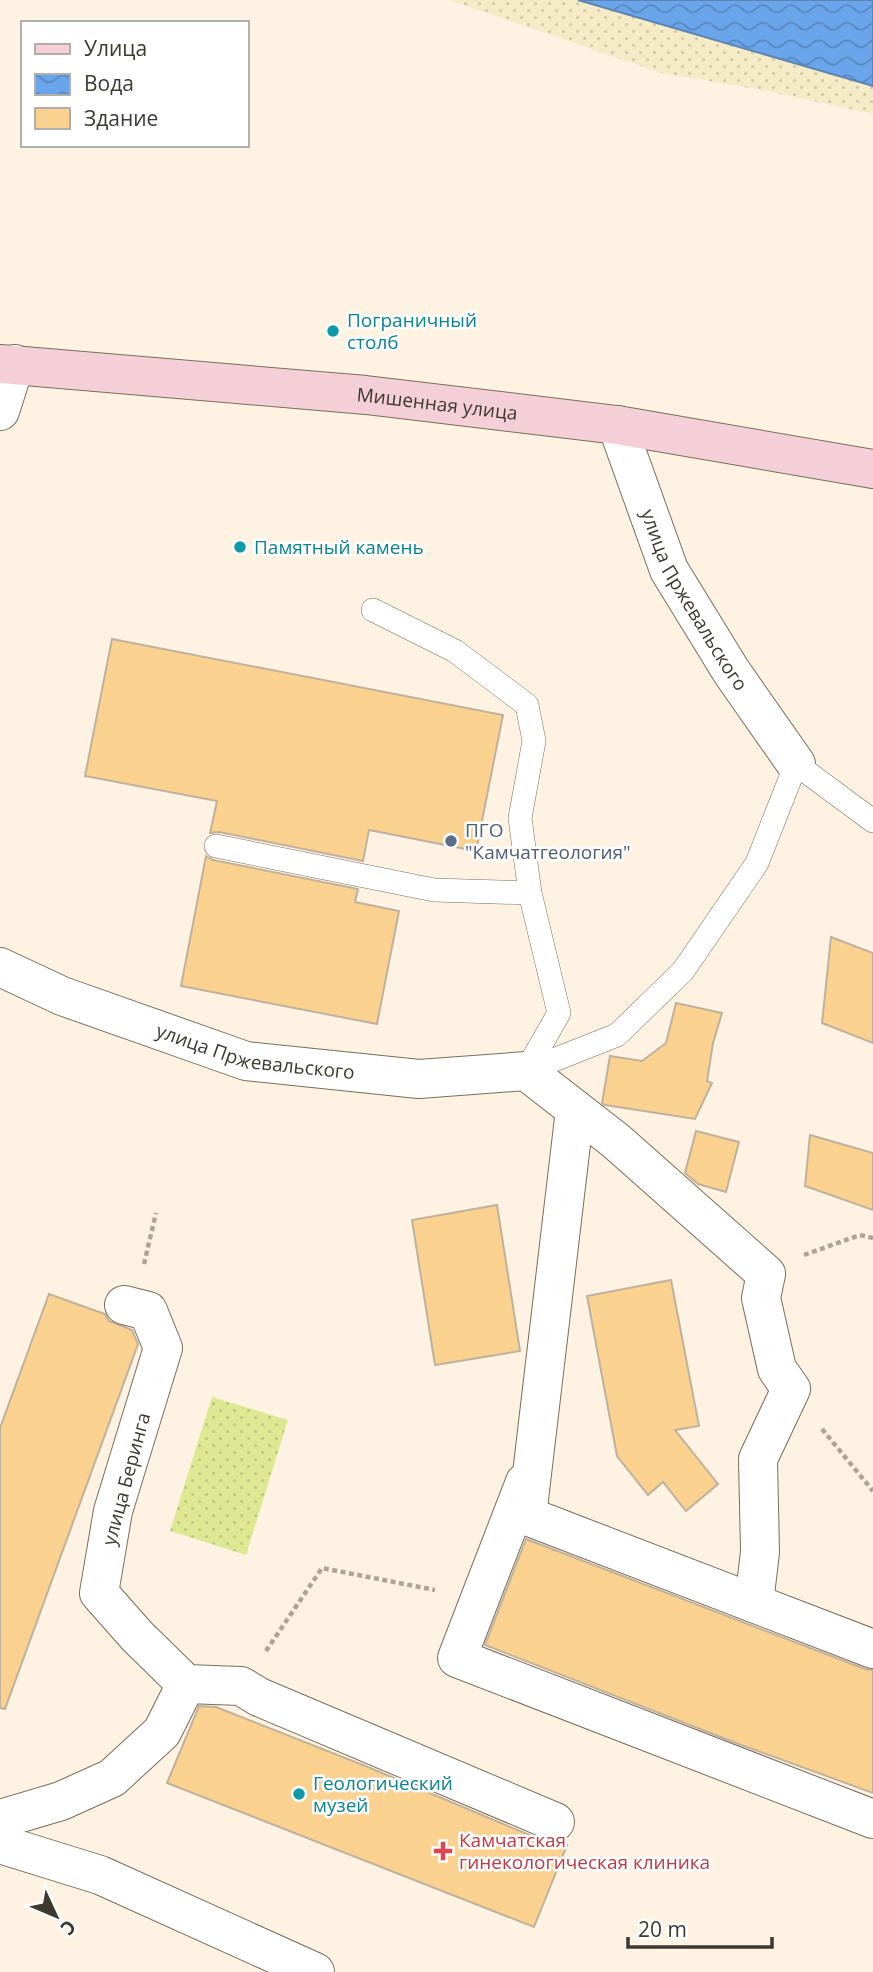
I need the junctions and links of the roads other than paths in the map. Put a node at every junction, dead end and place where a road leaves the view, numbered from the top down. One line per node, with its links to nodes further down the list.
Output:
1 (7, 364): 2 (street); 3 (main road, Мишенная улица)
2 (0, 411)
3 (617, 425): 4 (main road, Мишенная улица); 6 (street, улица Пржевальского)
4 (873, 469)
5 (373, 610): 9 (lane)
6 (796, 764): 7 (lane, улица Пржевальского); 11 (lane, улица Пржевальского)
7 (873, 821)
8 (216, 846): 9 (lane)
9 (530, 893): 11 (lane)
10 (0, 967): 11 (street, улица Пржевальского)
11 (526, 1071): 12 (street)
12 (575, 1110): 14 (street); 15 (street)
13 (130, 1306): 17 (street, улица Беринга)
14 (533, 1461): 15 (street); 19 (street)
15 (754, 1603): 16 (street)
16 (873, 1649)
17 (186, 1684): 18 (street); 20 (street)
18 (0, 1819)
19 (873, 1819)
20 (555, 1822)
21 (0, 1844): 22 (street)
22 (315, 1972)

